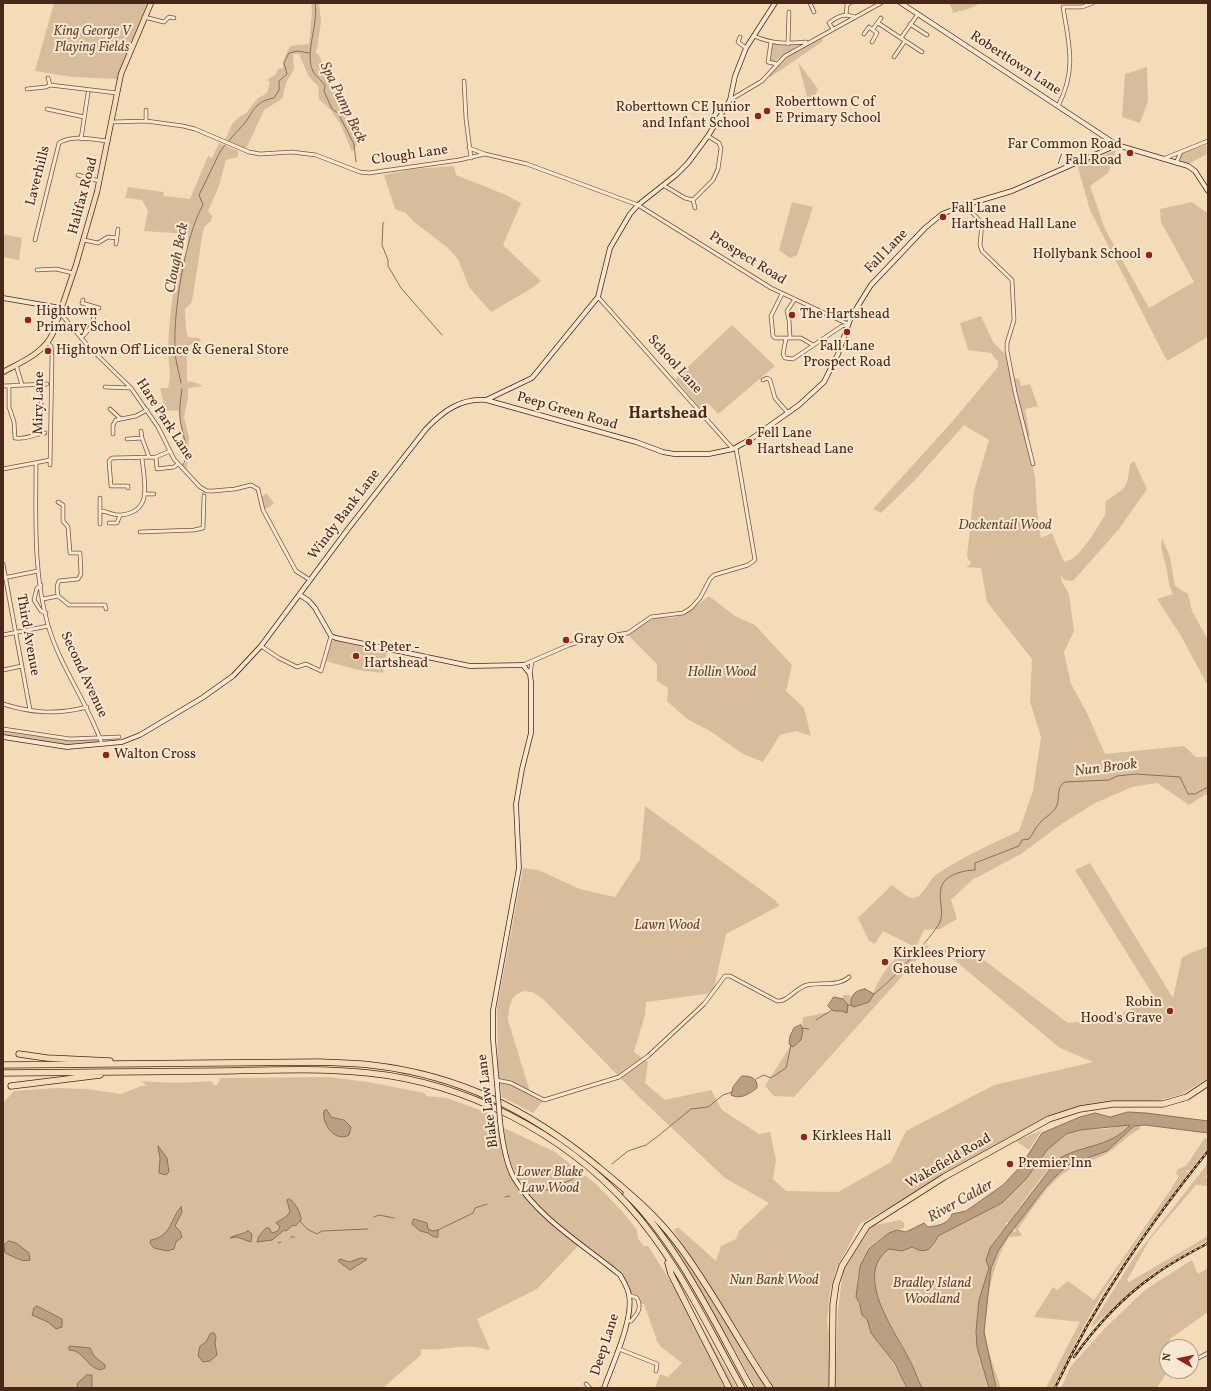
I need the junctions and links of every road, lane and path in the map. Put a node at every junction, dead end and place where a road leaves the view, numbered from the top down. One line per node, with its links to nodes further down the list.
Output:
1 (151, 3): 12 (main road, Halifax Road)
2 (775, 3): 22 (street)
3 (810, 3): 9 (street)
4 (850, 3): 11 (street)
5 (881, 3): 13 (street)
6 (901, 3): 10 (street, Roberttown Lane)
7 (1093, 3): 41 (street)
8 (789, 12): 29 (street)
9 (814, 12)
10 (918, 14): 17 (street); 41 (street, Roberttown Lane)
11 (846, 15): 13 (street); 18 (street)
12 (144, 17): 14 (street); 39 (main road, Halifax Road)
13 (855, 17): 18 (street)
14 (174, 18)
15 (881, 18): 16 (street)
16 (878, 23): 19 (street); 24 (street)
17 (910, 24): 21 (street); 24 (street)
18 (832, 29): 27 (street)
19 (873, 29): 20 (street); 28 (street)
20 (864, 34)
21 (927, 35)
22 (754, 36): 26 (street); 30 (street)
23 (740, 37): 30 (street)
24 (901, 38): 25 (street)
25 (905, 41): 31 (street); 32 (street)
26 (771, 42): 29 (street); 33 (street)
27 (808, 42): 29 (street); 33 (street)
28 (872, 42)
29 (788, 44)
30 (746, 48): 40 (street)
31 (922, 52)
32 (894, 57)
33 (777, 64): 40 (street)
34 (48, 78): 36 (street)
35 (464, 81): 52 (street)
36 (50, 85): 37 (street); 39 (street)
37 (27, 89)
38 (88, 93): 44 (street)
39 (117, 93): 46 (main road, Halifax Road)
40 (730, 100): 47 (street, Windy Bank Lane)
41 (1058, 106): 51 (street, Roberttown Lane)
42 (47, 109): 44 (street)
43 (146, 110): 45 (street)
44 (84, 117): 48 (street)
45 (146, 121): 46 (street, Clough Lane); 55 (street, Clough Lane)
46 (112, 122): 49 (main road, Halifax Road)
47 (708, 136): 60 (street, Windy Bank Lane); 62 (street)
48 (81, 139): 49 (street, Laverhills); 68 (street, Laverhills)
49 (108, 141): 59 (main road, Halifax Road)
50 (1208, 141): 53 (street)
51 (1117, 145): 56 (street, Roberttown Lane); 64 (street, Fall Lane)
52 (469, 148): 54 (street); 55 (street)
53 (1181, 152): 56 (street); 57 (street)
54 (485, 154): 55 (street, Clough Lane); 63 (street, Clough Lane)
55 (471, 158)
56 (1162, 159): 57 (street, Roberttown Lane)
57 (1176, 163): 61 (street, Roberttown Lane)
58 (78, 176): 59 (street)
59 (99, 181): 69 (main road, Halifax Road)
60 (663, 185): 62 (street); 63 (street, Windy Bank Lane)
61 (1208, 191)
62 (693, 200): 65 (street)
63 (638, 205): 73 (street, Prospect Road); 74 (street, Windy Bank Lane)
64 (964, 205): 81 (street, Fall Lane); 116 (street)
65 (695, 208)
66 (118, 229): 67 (street)
67 (117, 238): 69 (street); 70 (street)
68 (35, 240)
69 (84, 240): 72 (main road, Halifax Road)
70 (116, 244)
71 (37, 270): 72 (street)
72 (73, 273): 80 (main road, Halifax Road)
73 (782, 294): 77 (street, Prospect Road); 84 (street)
74 (598, 297): 97 (street, Windy Bank Lane); 108 (street, School Lane)
75 (3, 298): 80 (street)
76 (83, 300): 78 (street)
77 (794, 300): 81 (street, Prospect Road); 82 (street)
78 (94, 307): 79 (street); 83 (street)
79 (99, 308)
80 (60, 311): 83 (street, Hare Park Lane); 85 (main road, Halifax Road)
81 (848, 324): 86 (street); 100 (street, Fall Lane)
82 (790, 337): 84 (street); 86 (street)
83 (81, 338): 96 (street, Hare Park Lane)
84 (786, 338): 86 (street)
85 (48, 343): 87 (main road); 113 (street, Miry Lane)
86 (813, 345)
87 (16, 365): 88 (main road); 92 (street)
88 (3, 372)
89 (766, 377): 100 (street)
90 (42, 384): 91 (street); 92 (street); 104 (street, Miry Lane)
91 (47, 384)
92 (22, 385): 94 (street)
93 (3, 386): 94 (street)
94 (9, 386): 104 (street)
95 (105, 387): 96 (street)
96 (131, 388): 99 (street, Hare Park Lane)
97 (486, 400): 108 (street, Peep Green Road); 133 (street, Windy Bank Lane)
98 (110, 409): 101 (street)
99 (147, 410): 101 (street); 109 (street, Hare Park Lane)
100 (788, 413): 108 (street, Fall Lane)
101 (121, 419): 105 (street)
102 (142, 431): 106 (street)
103 (45, 432): 104 (street)
104 (41, 433)
105 (113, 434)
106 (142, 438): 107 (street); 110 (street)
107 (127, 439)
108 (734, 448): 145 (street)
109 (170, 450): 111 (street); 115 (street, Hare Park Lane)
110 (149, 457): 111 (street); 112 (street)
111 (156, 457): 115 (street)
112 (142, 458): 119 (street); 121 (street)
113 (50, 460): 114 (street); 117 (street, Miry Lane)
114 (36, 463): 118 (street); 131 (street, Second Avenue)
115 (178, 464): 120 (street, Hare Park Lane)
116 (1033, 464)
117 (50, 465)
118 (3, 469)
119 (128, 488)
120 (204, 492): 129 (street); 133 (street)
121 (144, 494): 122 (street); 126 (street)
122 (154, 494)
123 (100, 498): 125 (street)
124 (58, 502): 136 (street)
125 (100, 511): 126 (street); 128 (street)
126 (120, 515): 127 (street)
127 (109, 523)
128 (100, 524)
129 (140, 532)
130 (3, 564): 132 (street, Third Avenue)
131 (38, 571): 132 (street); 134 (street, Second Avenue)
132 (4, 578): 141 (street, Third Avenue)
133 (310, 580): 135 (street, Windy Bank Lane)
134 (41, 585): 137 (street, Second Avenue); 139 (street, Second Avenue)
135 (300, 595): 143 (street); 144 (street, Windy Bank Lane)
136 (58, 596): 137 (street); 138 (street)
137 (43, 599): 139 (street, Second Avenue)
138 (106, 609)
139 (46, 613): 140 (street, Second Avenue)
140 (48, 626): 141 (street); 151 (street, Second Avenue)
141 (16, 633): 142 (street); 147 (street, Third Avenue)
142 (3, 636)
143 (332, 636): 144 (street); 146 (street)
144 (261, 646): 157 (street, Windy Bank Lane)
145 (532, 662): 146 (street); 149 (street)
146 (523, 665): 149 (street)
147 (22, 666): 148 (street); 152 (street, Third Avenue)
148 (3, 670)
149 (530, 674): 164 (street, Blake Law Lane)
150 (3, 704): 152 (street)
151 (87, 707): 152 (street); 156 (street, Second Avenue)
152 (30, 710)
153 (3, 730): 156 (street)
154 (3, 737): 157 (street, Windy Bank Lane)
155 (119, 737): 156 (street)
156 (100, 739): 157 (street, Second Avenue)
157 (102, 745)
158 (848, 976): 164 (street)
159 (19, 1054): 160 (highway)
160 (138, 1064): 161 (highway); 167 (highway)
161 (3, 1065)
162 (134, 1072): 163 (highway); 166 (highway); 168 (highway)
163 (3, 1073)
164 (497, 1082): 169 (street, Blake Law Lane, bridge)
165 (1208, 1083): 183 (highway, Wakefield Road)
166 (11, 1086)
167 (597, 1166): 181 (highway); 182 (highway)
168 (665, 1256): 179 (highway); 180 (highway)
169 (626, 1285): 170 (street, Deep Lane)
170 (629, 1295): 171 (street, Deep Lane); 171 (street)
171 (627, 1321): 172 (street, Deep Lane)
172 (618, 1348): 175 (street); 178 (street, Deep Lane)
173 (1208, 1353): 174 (street)
174 (1199, 1358)
175 (656, 1371)
176 (586, 1384): 177 (street, Deep Lane)
177 (590, 1388)
178 (604, 1388)
179 (729, 1388)
180 (742, 1388)
181 (751, 1388)
182 (770, 1388)
183 (832, 1388)

